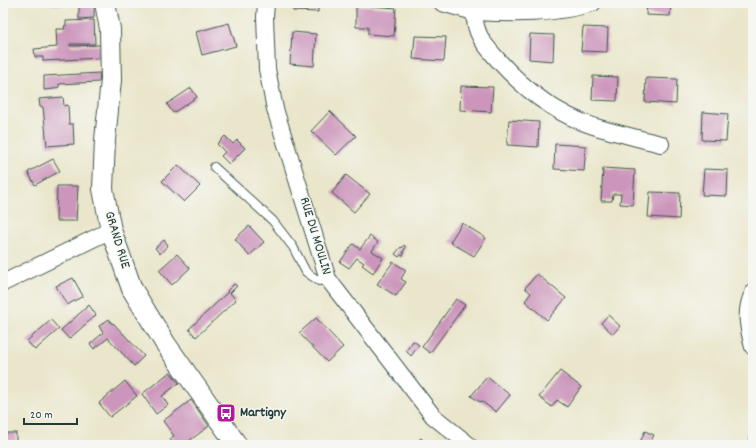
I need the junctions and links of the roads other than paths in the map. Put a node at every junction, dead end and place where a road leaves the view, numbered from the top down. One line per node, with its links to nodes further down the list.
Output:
1 (105, 3): 8 (street, GRAND RUE)
2 (266, 3): 9 (street, RUE DU MOULIN)
3 (442, 3): 5 (street)
4 (593, 3): 5 (street)
5 (474, 12): 6 (street)
6 (661, 144)
7 (214, 167): 9 (lane)
8 (111, 230): 10 (street); 13 (street, GRAND RUE)
9 (328, 279): 14 (street, RUE DU MOULIN)
10 (3, 283)
11 (753, 293): 12 (street)
12 (753, 347)
13 (237, 445)
14 (468, 445)

